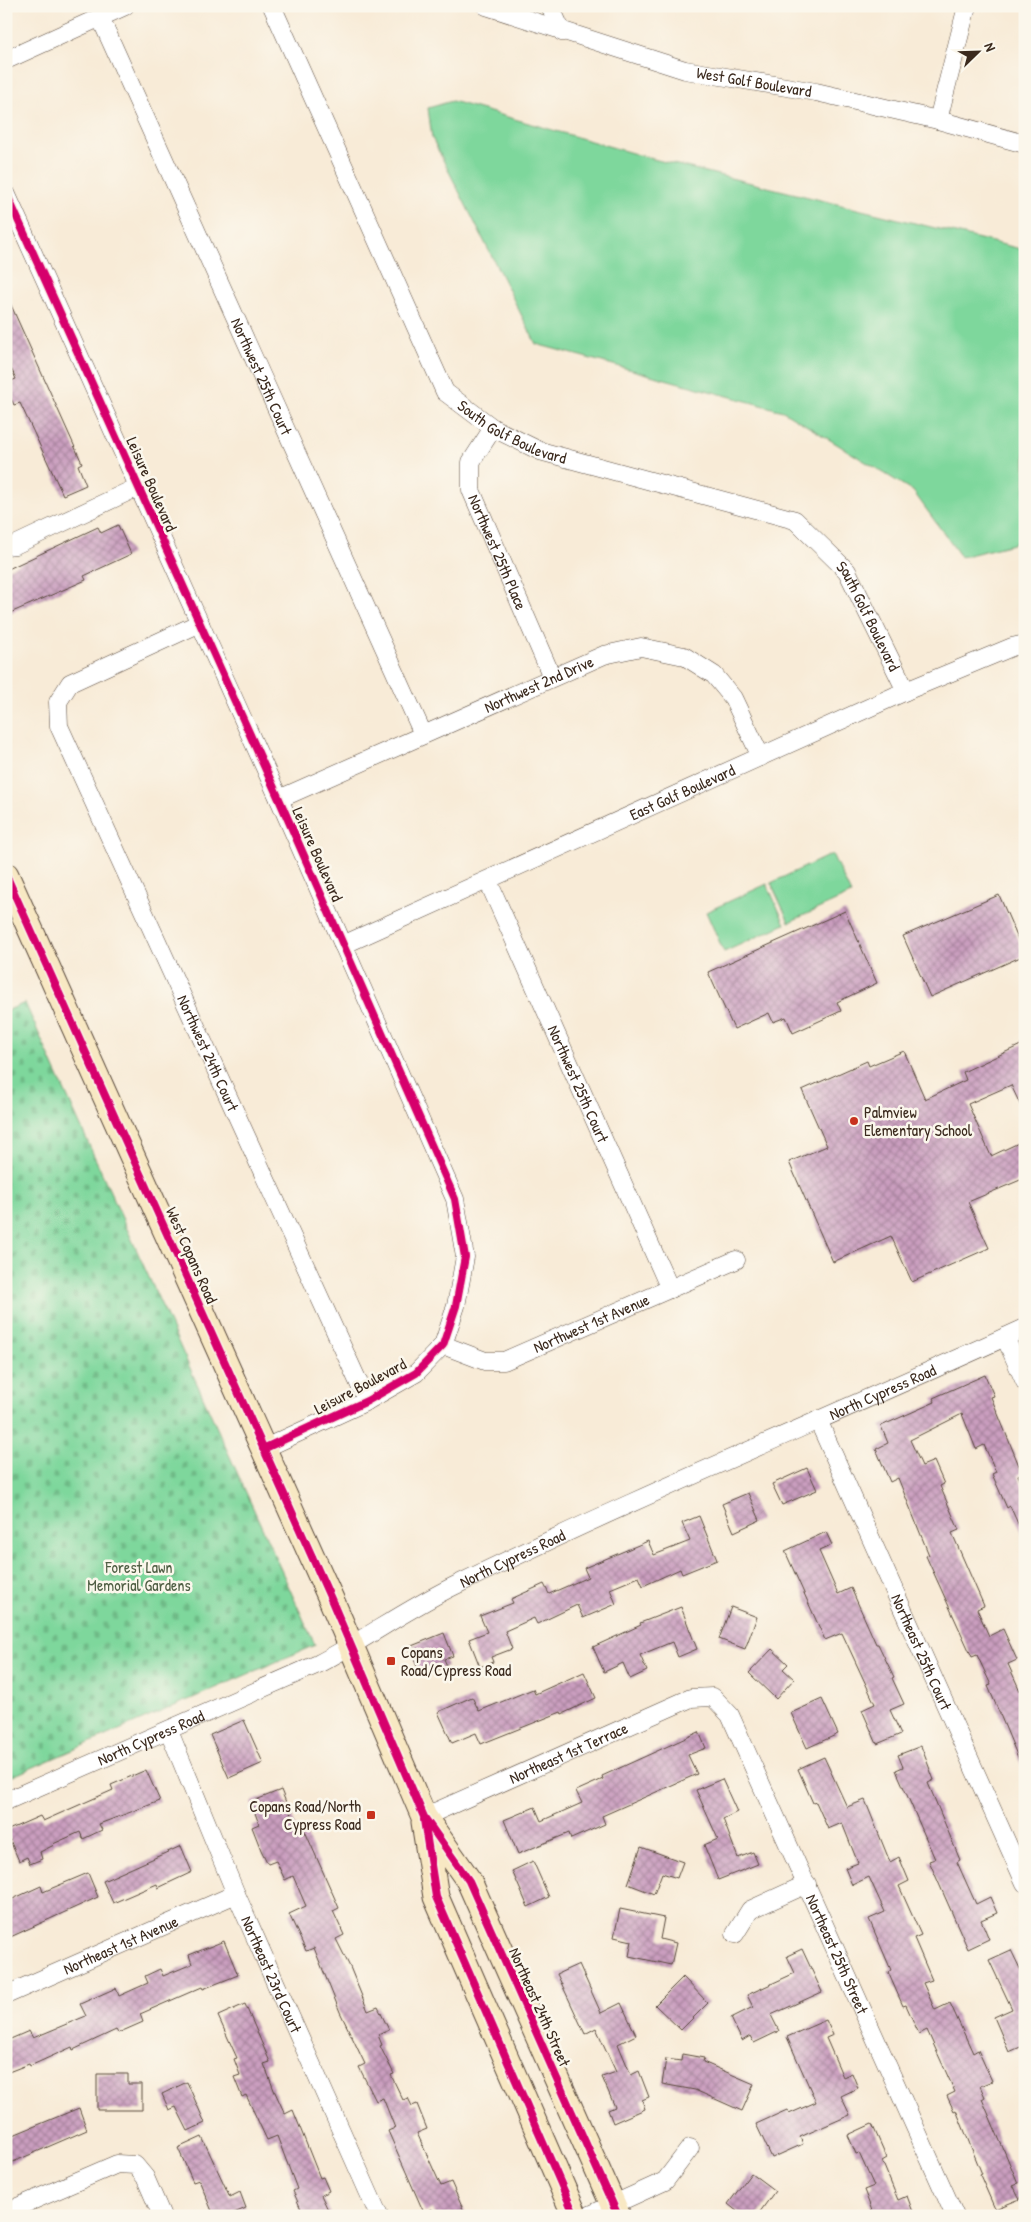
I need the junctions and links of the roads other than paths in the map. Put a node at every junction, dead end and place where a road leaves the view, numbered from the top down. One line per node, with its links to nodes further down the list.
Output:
1 (125, 6): 6 (street)
2 (272, 6): 12 (street, South Golf Boulevard)
3 (486, 6): 7 (street, West Golf Boulevard)
4 (550, 6): 7 (street)
5 (967, 6): 9 (street)
6 (100, 17): 8 (street); 19 (street, Northwest 25th Court)
7 (562, 32): 9 (street, West Golf Boulevard)
8 (6, 60)
9 (938, 120): 10 (street, West Golf Boulevard)
10 (1025, 144)
11 (6, 193): 13 (street, Leisure Boulevard)
12 (493, 428): 17 (street, Northwest 25th Place); 18 (street, South Golf Boulevard)
13 (138, 487): 14 (street); 15 (street, Leisure Boulevard)
14 (6, 546)
15 (200, 623): 21 (street, Leisure Boulevard); 31 (street, Northwest 24th Court)
16 (1025, 644): 18 (street, East Golf Boulevard)
17 (552, 677): 19 (street, Northwest 2nd Drive); 20 (street, Northwest 2nd Drive)
18 (906, 691): 20 (street, East Golf Boulevard)
19 (423, 734): 21 (street, Northwest 2nd Drive)
20 (762, 757): 23 (street, East Golf Boulevard)
21 (279, 800): 24 (street, Leisure Boulevard)
22 (6, 874): 33 (main road, West Copans Road)
23 (488, 881): 24 (street, East Golf Boulevard); 26 (street, Northwest 25th Court)
24 (343, 945): 29 (street, Leisure Boulevard)
25 (736, 1260): 26 (street, Northwest 1st Avenue)
26 (670, 1289): 29 (street, Northwest 1st Avenue)
27 (1025, 1328): 28 (street, North Cypress Road)
28 (1004, 1337): 30 (street); 32 (street, North Cypress Road)
29 (443, 1345): 31 (street, Leisure Boulevard)
30 (1025, 1382)
31 (367, 1401): 33 (street, Leisure Boulevard)
32 (818, 1420): 34 (street, North Cypress Road); 39 (street, Northeast 25th Court)
33 (264, 1449): 34 (main road, West Copans Road)
34 (351, 1647): 36 (street, North Cypress Road); 38 (main road, Northeast 24th Street)
35 (714, 1696): 38 (street, Northeast 1st Terrace); 40 (street, Northeast 25th Street)
36 (169, 1731): 37 (street, North Cypress Road); 41 (street, Northeast 23rd Court)
37 (6, 1801)
38 (424, 1817): 45 (main road, Northeast 24th Street); 49 (main road, Northeast 24th Street)
39 (1025, 1882)
40 (807, 1884): 42 (street); 51 (street, Northeast 25th Street)
41 (236, 1894): 43 (street, Northeast 1st Avenue); 48 (street, Northeast 23rd Court)
42 (735, 1934)
43 (6, 1995)
44 (690, 2148): 45 (street)
45 (615, 2210): 50 (street)
46 (6, 2212): 47 (street)
47 (162, 2216)
48 (379, 2216)
49 (574, 2216)
50 (588, 2216)
51 (955, 2216)

